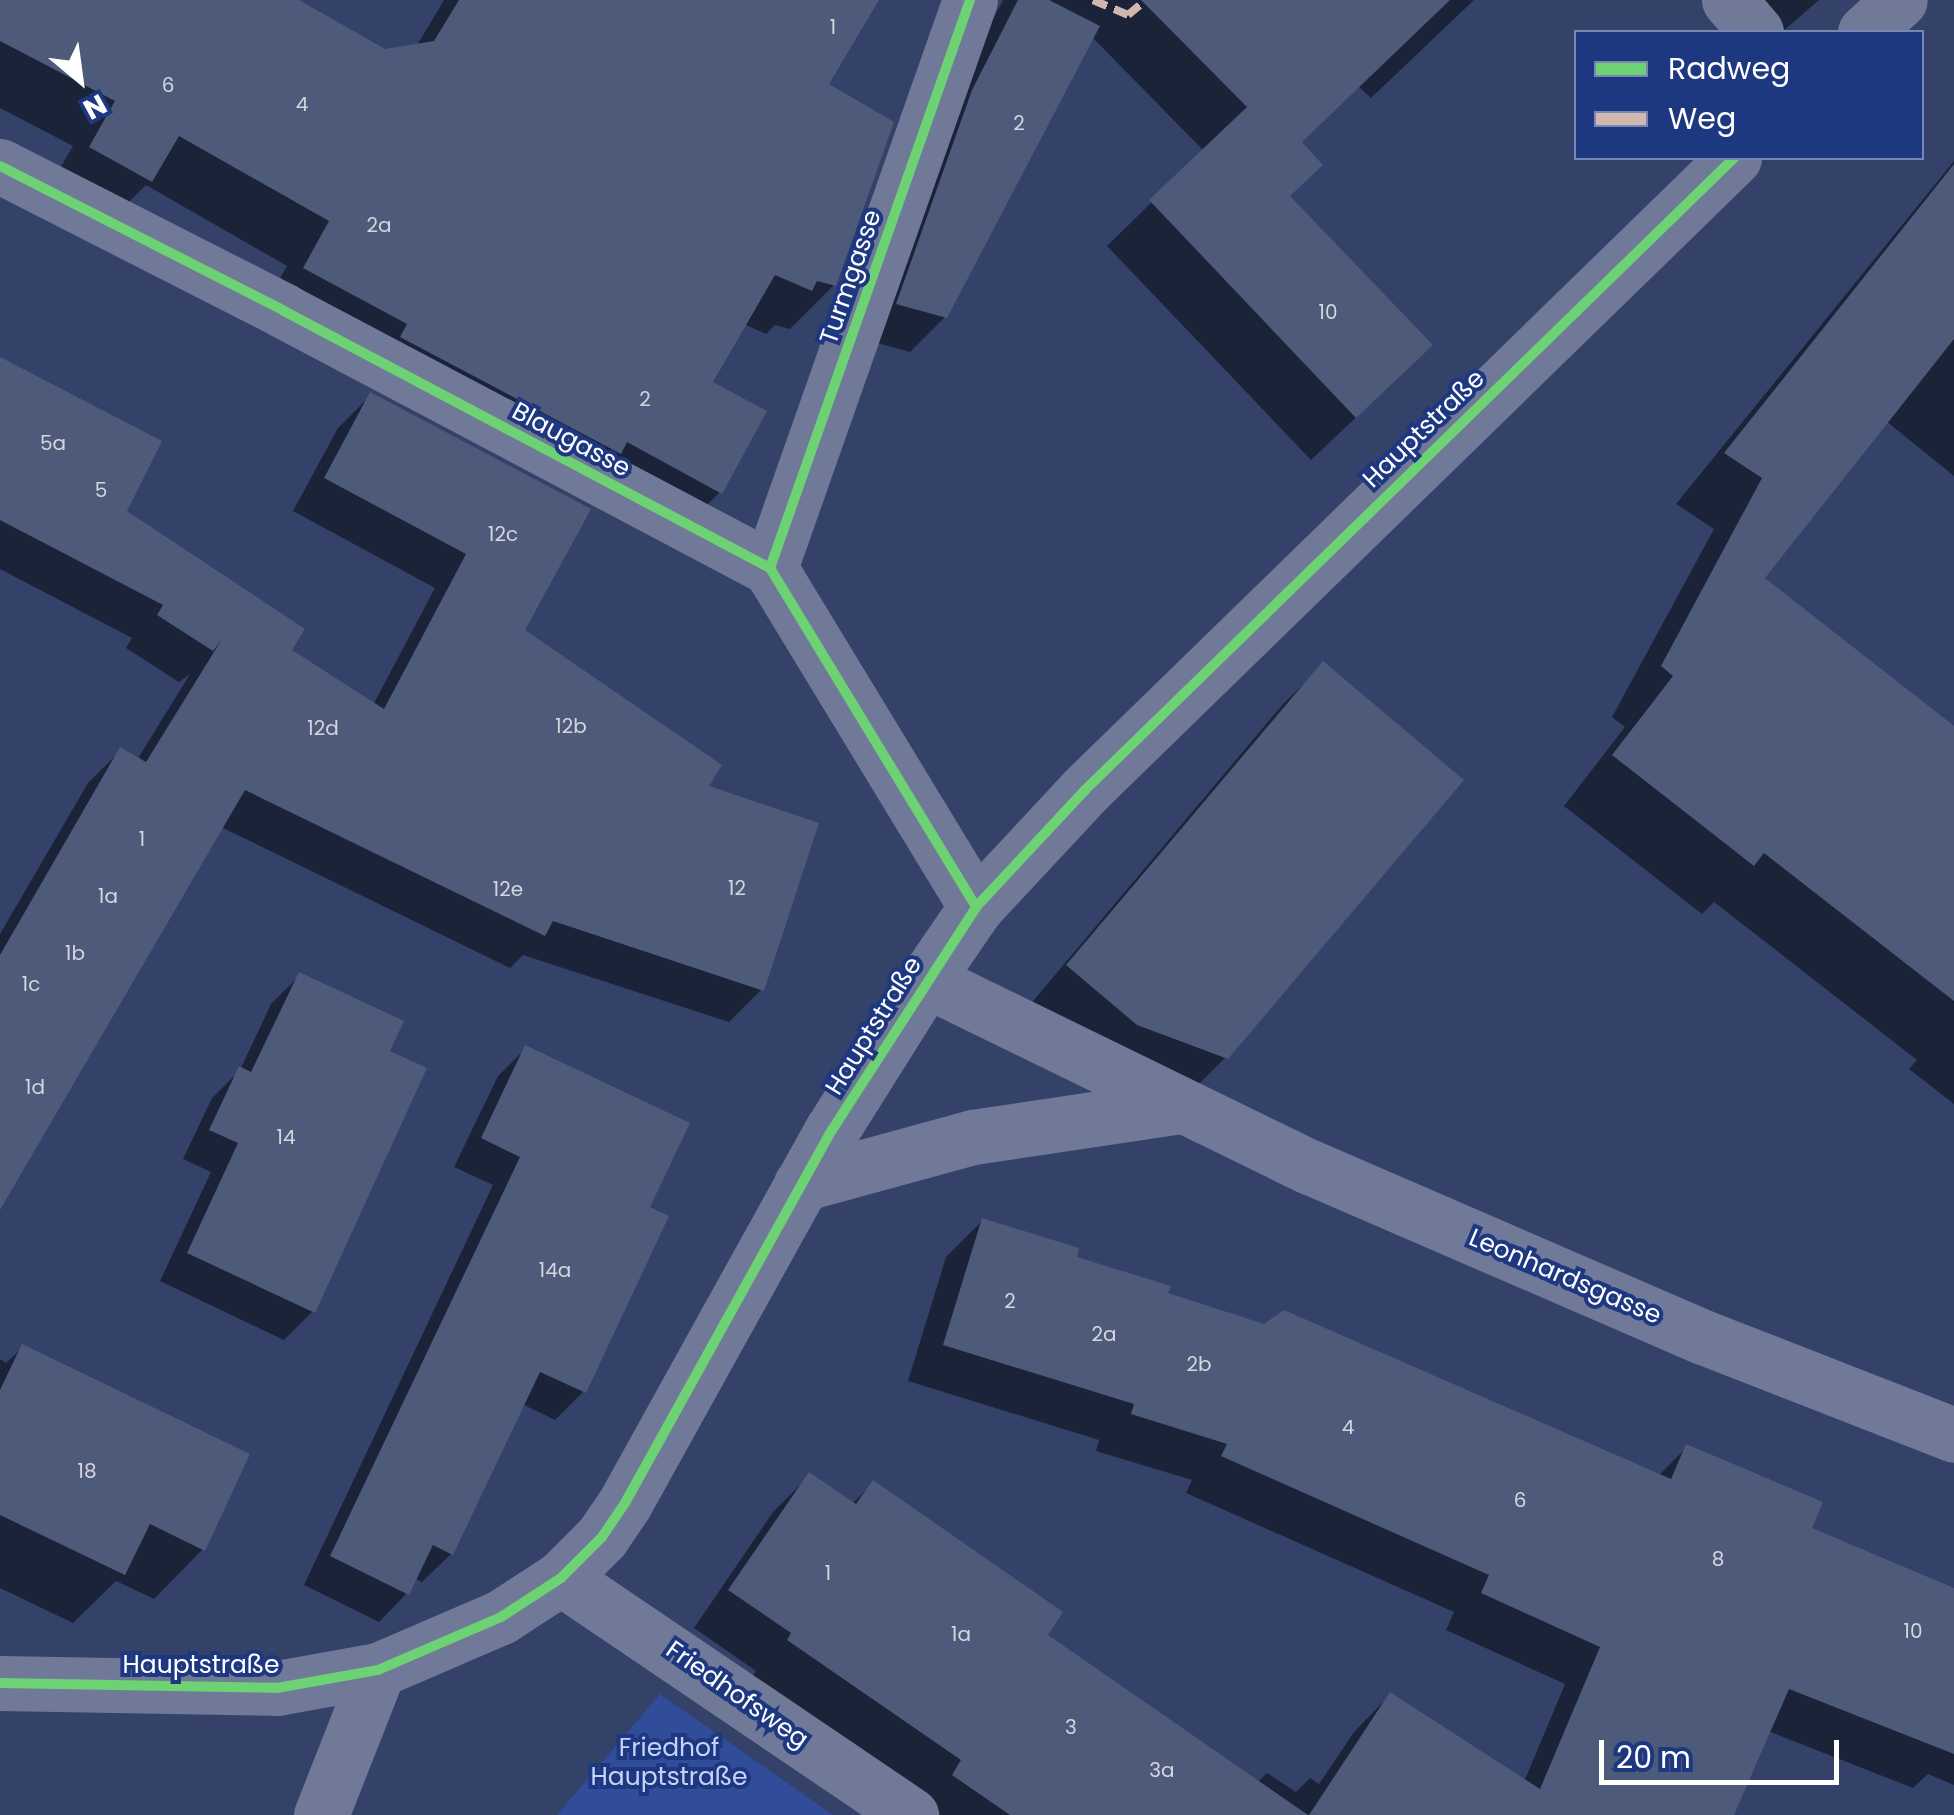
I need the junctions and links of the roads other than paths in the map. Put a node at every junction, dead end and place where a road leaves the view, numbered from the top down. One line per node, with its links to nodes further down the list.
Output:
1 (970, 0): 8 (street, Turmgasse)
2 (1729, 0): 4 (street)
3 (1900, 0): 5 (street)
4 (1754, 30)
5 (1867, 30)
6 (1732, 160): 9 (street, Hauptstraße)
7 (0, 166): 8 (street, Blaugasse)
8 (770, 568): 9 (street)
9 (976, 907): 10 (street, Hauptstraße)
10 (926, 980): 11 (street, Leonhardsgasse); 12 (street, Hauptstraße)
11 (1181, 1106): 12 (street); 13 (street, Leonhardsgasse)
12 (801, 1184): 14 (street, Hauptstraße)
13 (1954, 1435)
14 (562, 1578): 15 (street, Hauptstraße); 18 (street, Friedhofsweg)
15 (378, 1670): 16 (street, Hauptstraße); 17 (street)
16 (0, 1683)
17 (320, 1815)
18 (910, 1815)

